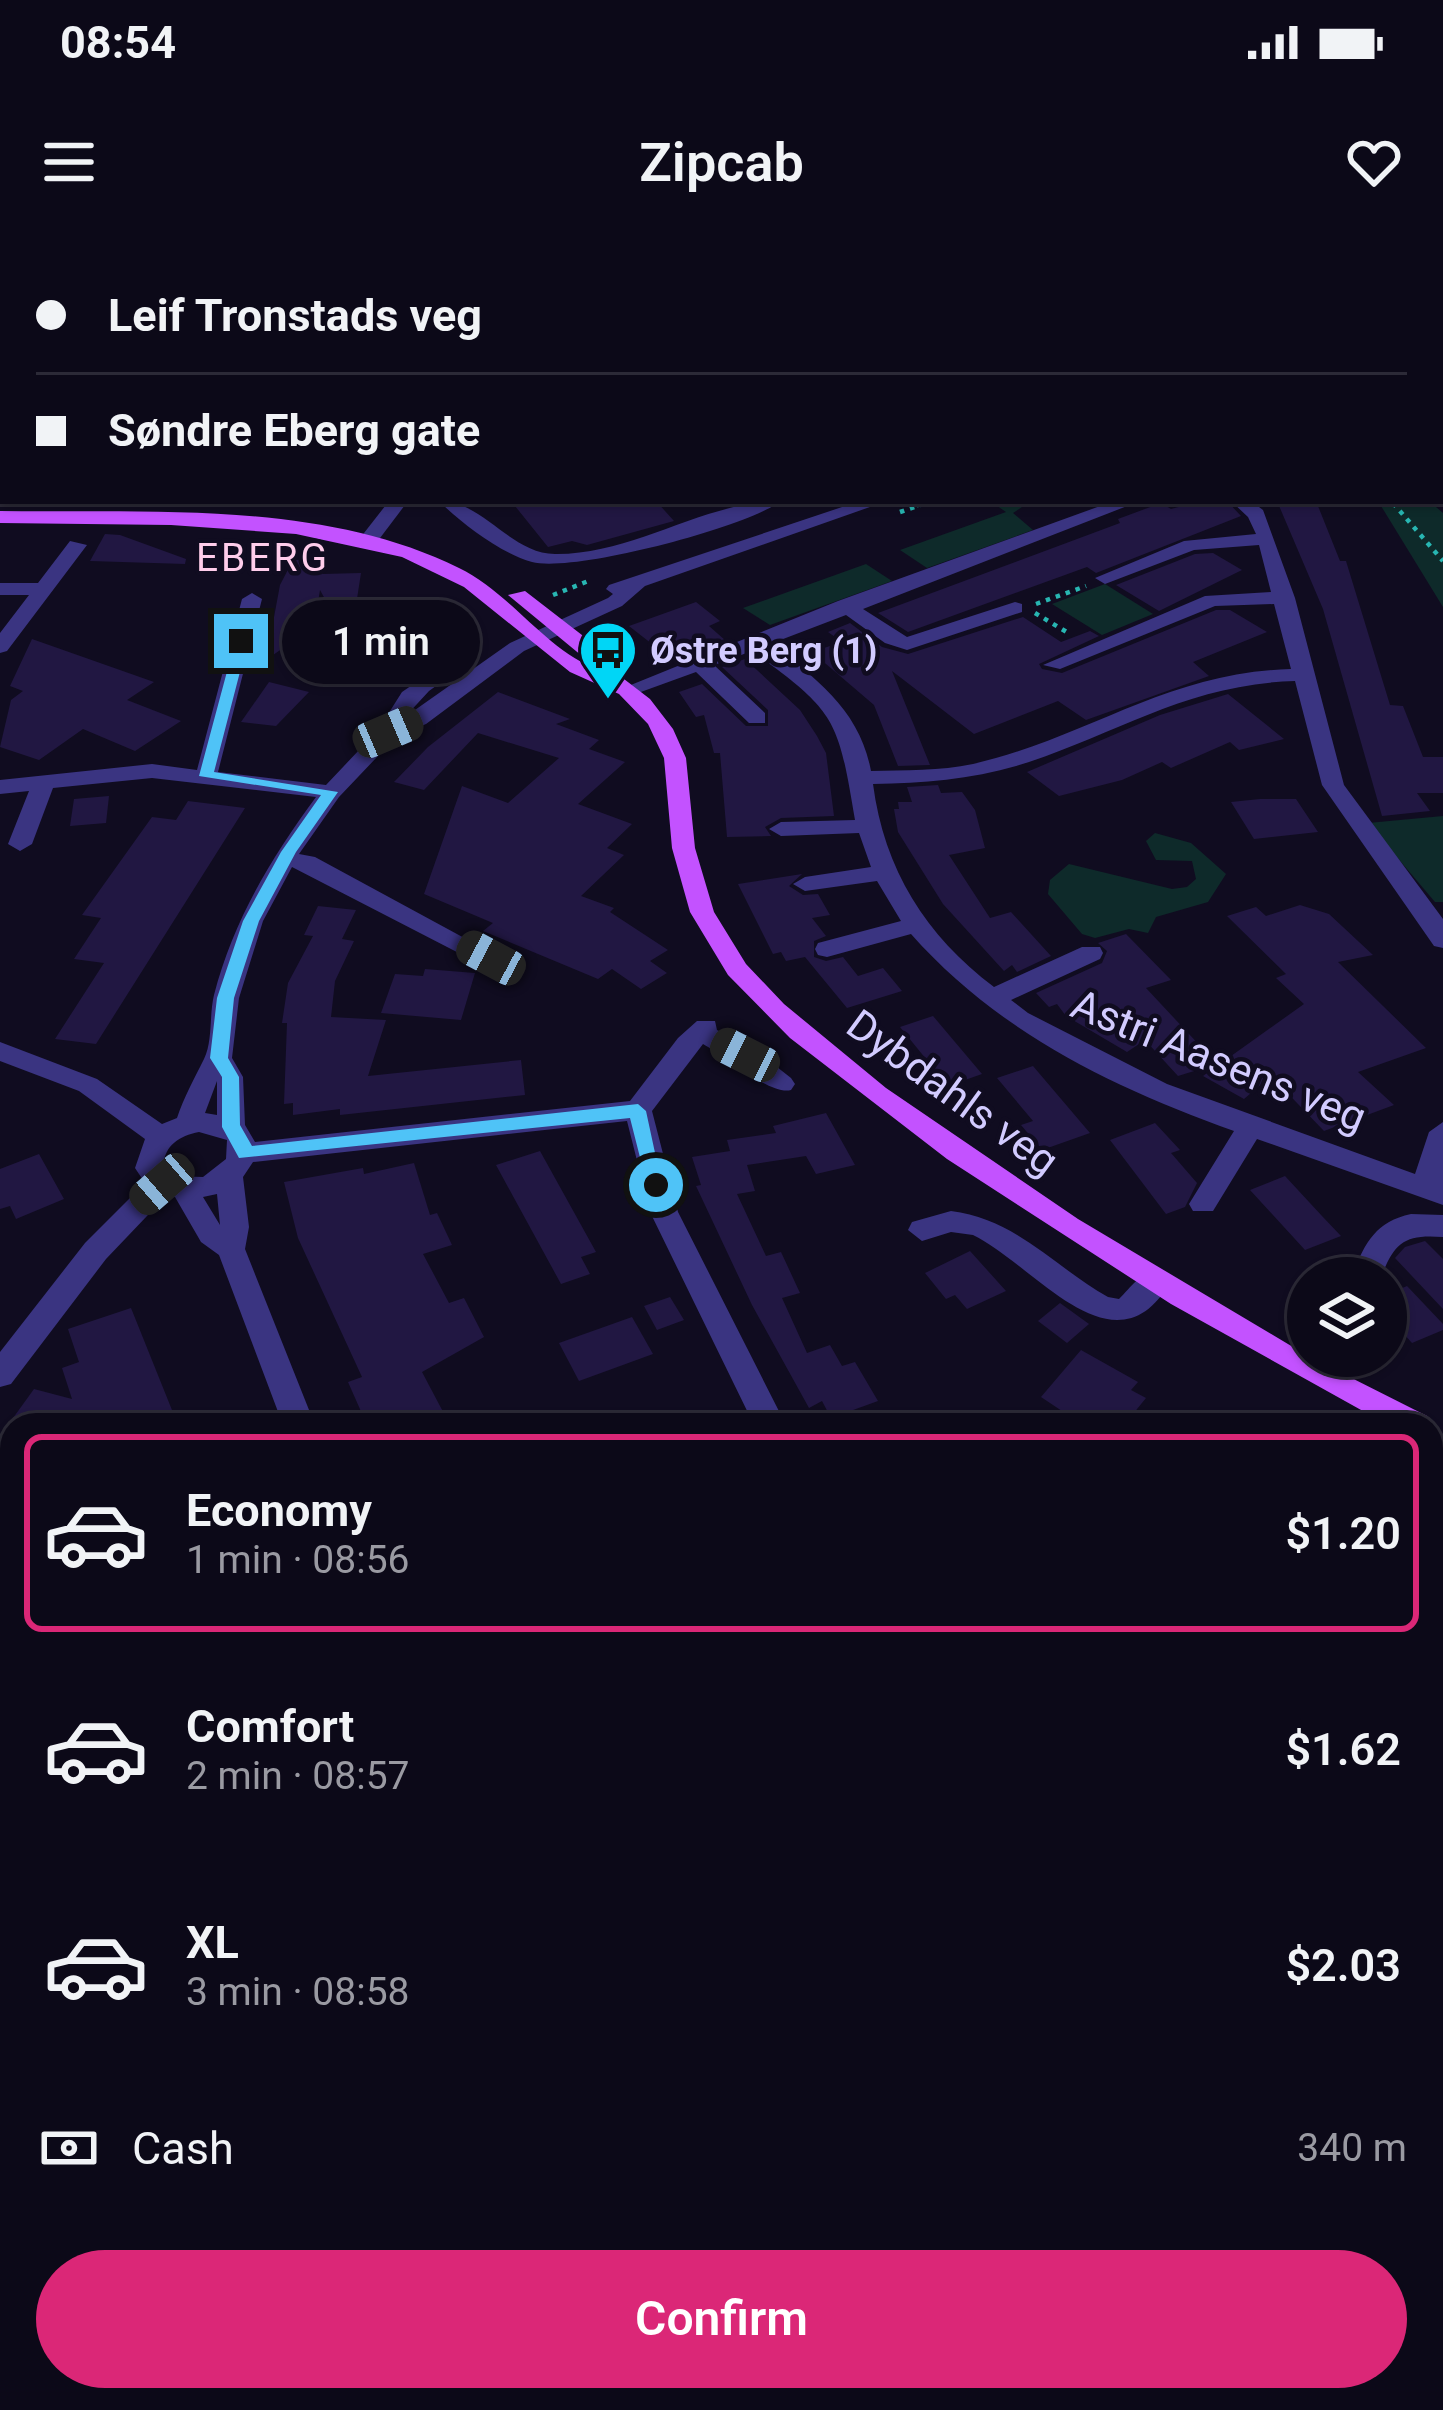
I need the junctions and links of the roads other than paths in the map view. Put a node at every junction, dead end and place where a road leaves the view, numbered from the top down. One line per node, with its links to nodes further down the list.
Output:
1 (397, 504): 8 (street)
2 (453, 504): 3 (street)
3 (763, 504)
4 (869, 504): 18 (street)
5 (1123, 504): 16 (street)
6 (1244, 504): 9 (street)
7 (0, 517): 8 (main road, Dybdahls veg)
8 (373, 536): 18 (main road, Dybdahls veg)
9 (1266, 539): 11 (street); 14 (street)
10 (77, 544): 13 (street)
11 (1105, 578)
12 (0, 589): 13 (street)
13 (40, 590): 20 (street)
14 (1285, 598): 22 (street); 23 (street)
15 (252, 599): 26 (street)
16 (845, 605): 17 (street); 19 (street)
17 (1015, 608)
18 (541, 619): 24 (main road, Dybdahls veg); 30 (street)
19 (752, 641): 21 (street); 27 (street, Astri Aasens veg)
20 (0, 647)
21 (699, 663): 24 (street); 25 (street)
22 (1053, 665)
23 (1304, 675): 27 (street); 38 (street)
24 (621, 686): 60 (main road, Dybdahls veg)
25 (758, 718)
26 (206, 776): 28 (street); 30 (street)
27 (861, 778): 31 (street, Astri Aasens veg)
28 (44, 781): 29 (street); 33 (street)
29 (0, 787)
30 (331, 792): 34 (street)
31 (868, 826): 32 (street); 35 (street, Astri Aasens veg)
32 (781, 829)
33 (20, 844)
34 (285, 859): 41 (street); 44 (street)
35 (884, 873): 36 (street); 37 (street, Astri Aasens veg)
36 (805, 884)
37 (916, 925): 39 (street); 42 (street, Astri Aasens veg)
38 (1443, 940)
39 (827, 949)
40 (1091, 953): 42 (street)
41 (491, 958)
42 (990, 999): 48 (street, Astri Aasens veg)
43 (0, 1051): 51 (street)
44 (219, 1058): 47 (street); 49 (street)
45 (782, 1084): 46 (street)
46 (638, 1111): 52 (street); 63 (street)
47 (188, 1124): 49 (street); 51 (street)
48 (1252, 1124): 54 (street, Astri Aasens veg); 55 (street)
49 (231, 1127): 52 (street)
50 (1443, 1132): 54 (street)
51 (161, 1137): 53 (street)
52 (237, 1165): 53 (street); 58 (street)
53 (174, 1187): 58 (street); 61 (street)
54 (1433, 1191)
55 (1203, 1204)
56 (1443, 1226): 59 (street)
57 (922, 1230): 60 (street)
58 (231, 1249): 62 (street)
59 (1374, 1257)
60 (1156, 1281): 64 (main road, Dybdahls veg)
61 (0, 1375)
62 (294, 1413)
63 (764, 1413)
64 (1394, 1413)

